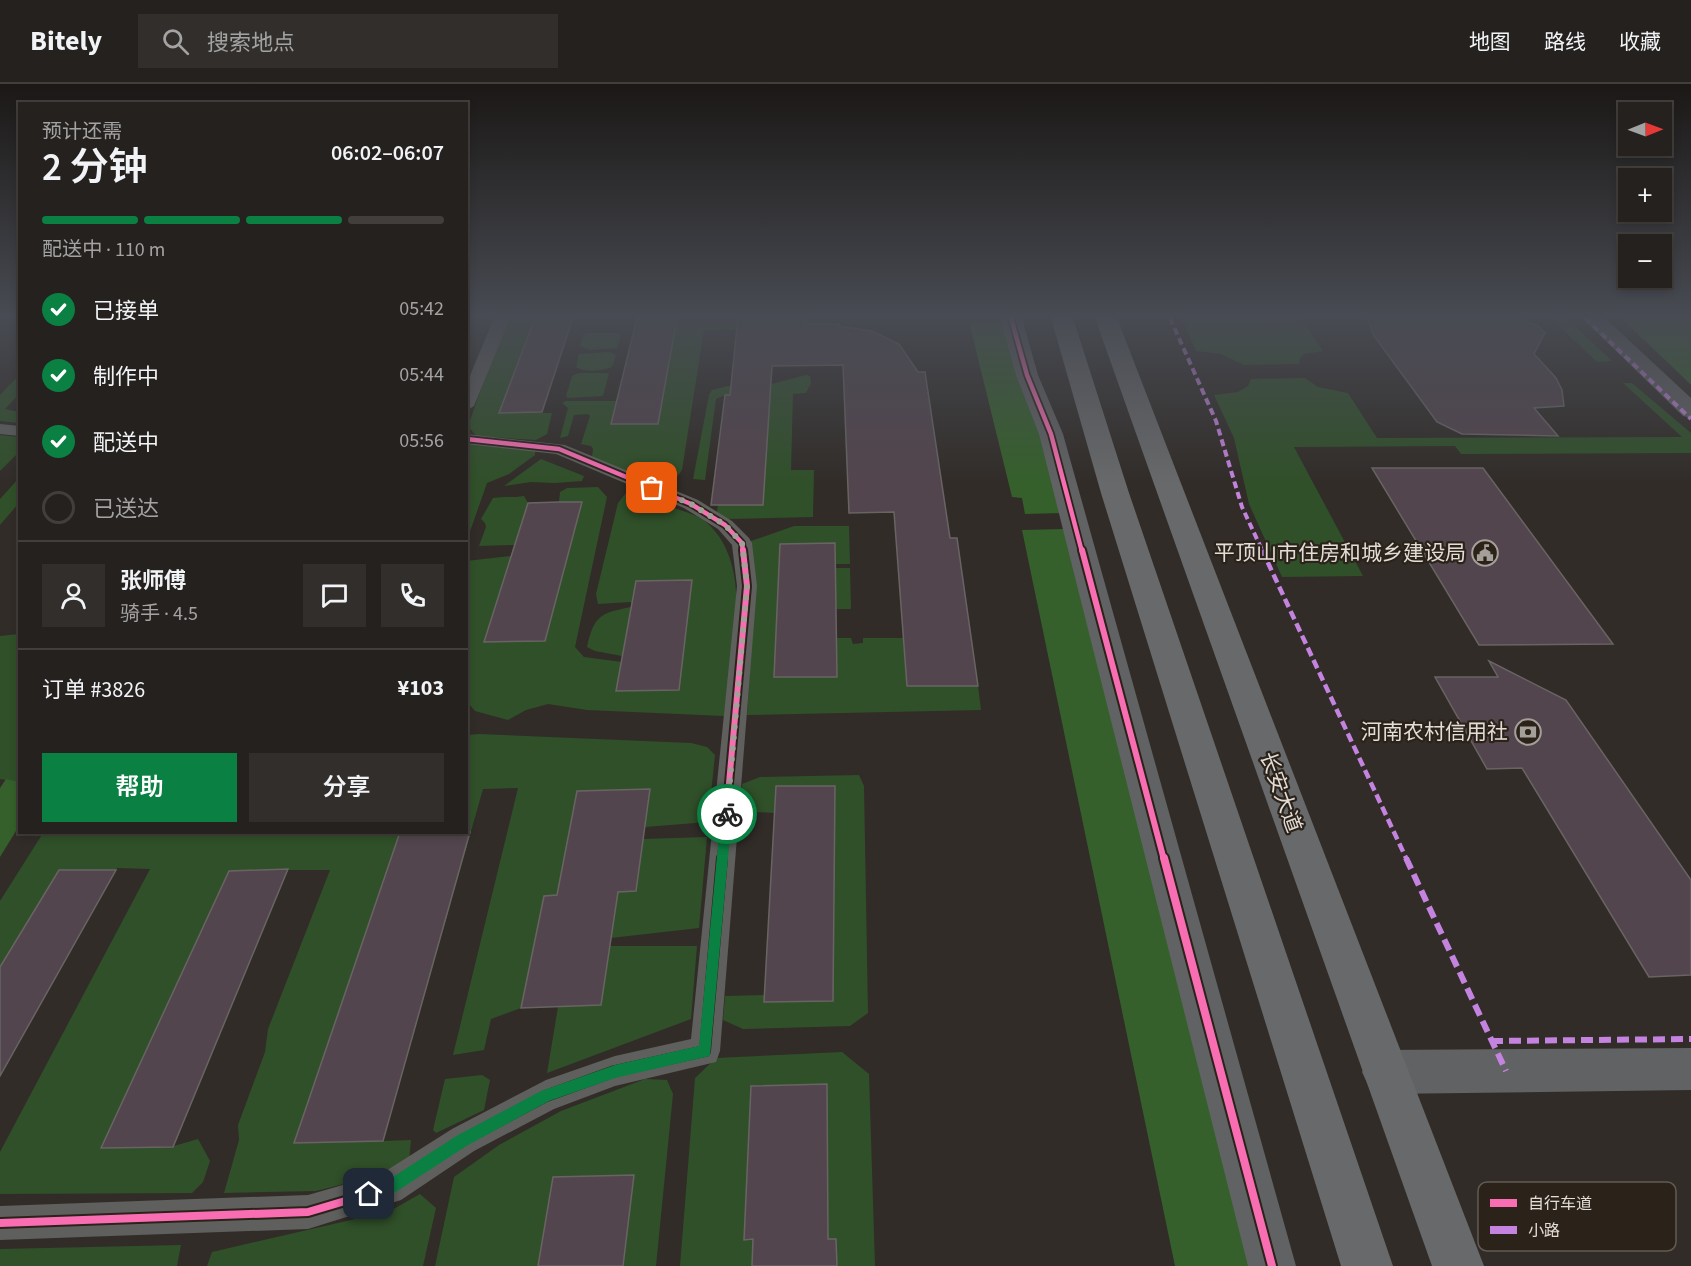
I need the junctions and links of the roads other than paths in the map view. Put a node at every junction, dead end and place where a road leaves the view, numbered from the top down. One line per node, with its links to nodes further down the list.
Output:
1 (479, 373): 6 (street)
2 (1026, 373): 14 (street)
3 (1079, 373): 15 (main road)
4 (1126, 373): 12 (main road, 长安大道)
5 (1651, 373): 7 (street)
6 (468, 401)
7 (1691, 411)
8 (0, 429): 9 (street)
9 (18, 430)
10 (468, 439): 13 (street)
11 (1691, 1069): 12 (street)
12 (1384, 1072): 16 (main road, 长安大道)
13 (0, 1223)
14 (1272, 1266)
15 (1367, 1266)
16 (1458, 1266)

